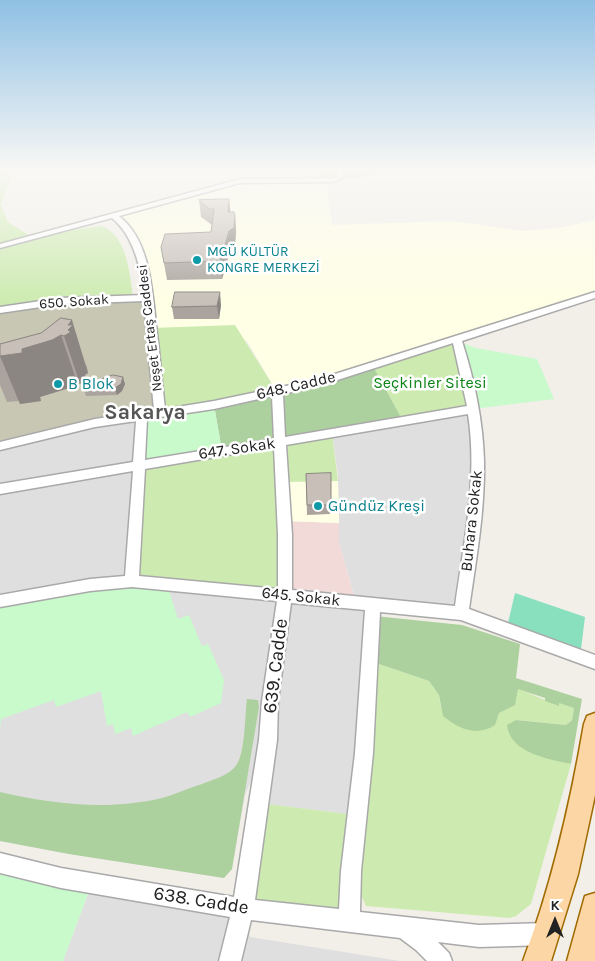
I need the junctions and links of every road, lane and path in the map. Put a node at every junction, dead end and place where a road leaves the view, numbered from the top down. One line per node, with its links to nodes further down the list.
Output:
1 (128, 214): 2 (street)
2 (117, 217): 3 (street); 5 (street, Neşet Ertaş Caddesi)
3 (0, 246)
4 (595, 294): 7 (street, 648. Cadde)
5 (148, 298): 6 (street, 650. Sokak); 10 (street, Neşet Ertaş Caddesi)
6 (0, 310)
7 (456, 341): 8 (street, 648. Cadde); 9 (street, Buhara Sokak)
8 (276, 392): 10 (street, 648. Cadde); 12 (street, 639. Cadde)
9 (473, 409): 12 (street, 647. Sokak); 20 (street, Buhara Sokak)
10 (160, 413): 11 (street, 648. Cadde)
11 (142, 416): 13 (street, 648. Cadde); 14 (street)
12 (279, 443): 14 (street, 647. Sokak); 17 (street, 639. Cadde)
13 (0, 446)
14 (141, 464): 15 (street, 647. Sokak); 16 (street)
15 (0, 489)
16 (132, 581): 17 (street, 645. Sokak); 18 (street, 645. Sokak)
17 (285, 596): 19 (street, 645. Sokak); 25 (street, 639. Cadde)
18 (0, 601)
19 (373, 604): 20 (street, 645. Sokak); 26 (street)
20 (461, 613): 21 (street, 645. Sokak)
21 (595, 662)
22 (595, 724): 28 (main road)
23 (0, 863): 25 (street, 638. Cadde)
24 (595, 906): 32 (main road)
25 (243, 909): 26 (street, 638. Cadde); 29 (street, 639. Cadde)
26 (349, 920): 27 (street, 638. Cadde)
27 (404, 927): 28 (street, 638. Cadde); 30 (street, 638. Cadde)
28 (547, 934): 31 (main road)
29 (230, 961)
30 (441, 961)
31 (537, 961)
32 (581, 961)

